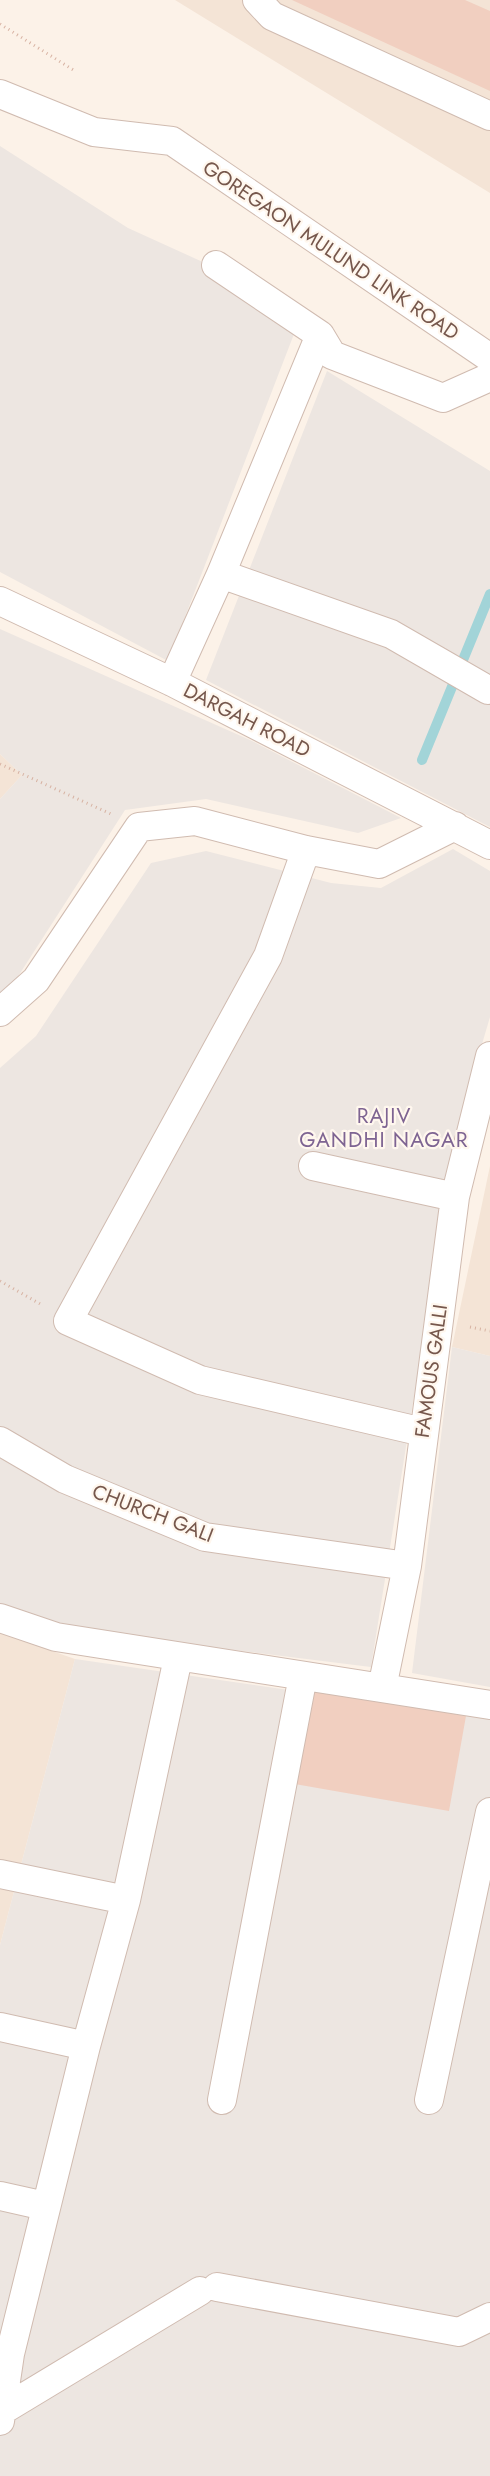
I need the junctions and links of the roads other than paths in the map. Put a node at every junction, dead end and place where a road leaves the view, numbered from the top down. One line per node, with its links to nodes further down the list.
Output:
1 (257, 0): 3 (street)
2 (0, 94): 6 (street, GOREGAON MULUND LINK ROAD)
3 (490, 116)
4 (216, 265): 5 (street)
5 (320, 335): 7 (street); 8 (street)
6 (490, 358)
7 (490, 377)
8 (221, 574): 10 (street); 11 (street)
9 (0, 601): 10 (street, DARGAH ROAD)
10 (172, 682): 12 (street, DARGAH ROAD)
11 (488, 690)
12 (454, 826): 13 (street, DARGAH ROAD); 14 (street)
13 (490, 845)
14 (306, 850): 15 (street); 19 (street)
15 (0, 1012)
16 (490, 1056): 18 (street, FAMOUS GALLI)
17 (313, 1166): 18 (street)
18 (455, 1197): 19 (street, FAMOUS GALLI)
19 (423, 1432): 21 (street, FAMOUS GALLI)
20 (0, 1441): 21 (street, CHURCH GALI)
21 (406, 1566): 25 (street, FAMOUS GALLI)
22 (0, 1618): 23 (street)
23 (178, 1658): 24 (street); 29 (street)
24 (303, 1676): 25 (street); 32 (street)
25 (382, 1688): 26 (street)
26 (490, 1705)
27 (490, 1812): 33 (street)
28 (0, 1874): 29 (street)
29 (126, 1900): 31 (street)
30 (0, 2027): 31 (street)
31 (86, 2046): 35 (street)
32 (222, 2100)
33 (429, 2100)
34 (0, 2196): 35 (street)
35 (45, 2206): 37 (street)
36 (490, 2317): 38 (street)
37 (5, 2353): 38 (street)
38 (1, 2416)

